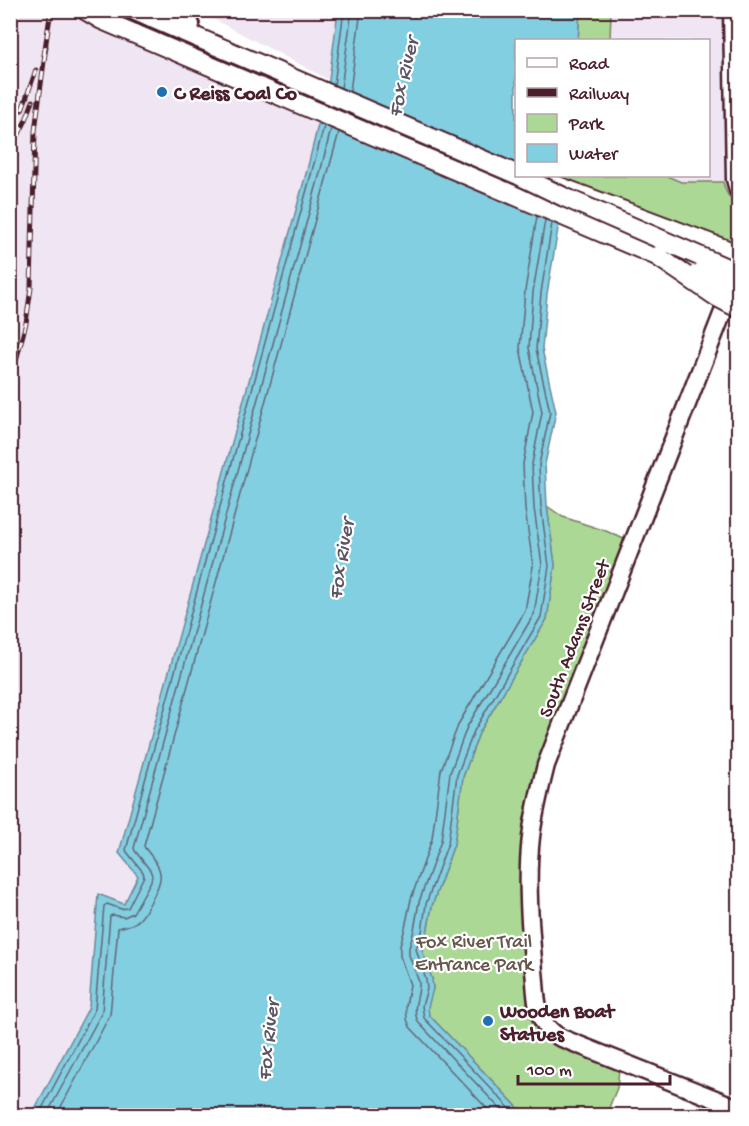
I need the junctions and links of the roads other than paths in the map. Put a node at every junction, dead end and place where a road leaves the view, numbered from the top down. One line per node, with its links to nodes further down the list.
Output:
1 (70, 10): 6 (main road)
2 (85, 10): 6 (main road)
3 (133, 10): 7 (main road)
4 (166, 10): 7 (main road)
5 (732, 10): 11 (street)
6 (102, 20): 13 (main road)
7 (217, 47): 8 (main road)
8 (515, 173)
9 (523, 177): 14 (main road, bridge)
10 (526, 177): 12 (main road, bridge)
11 (738, 190)
12 (738, 254)
13 (657, 256): 15 (main road, bridge); 16 (main road, bridge)
14 (738, 272): 17 (street, South Adams Street)
15 (738, 291)
16 (738, 308)
17 (738, 1108)

